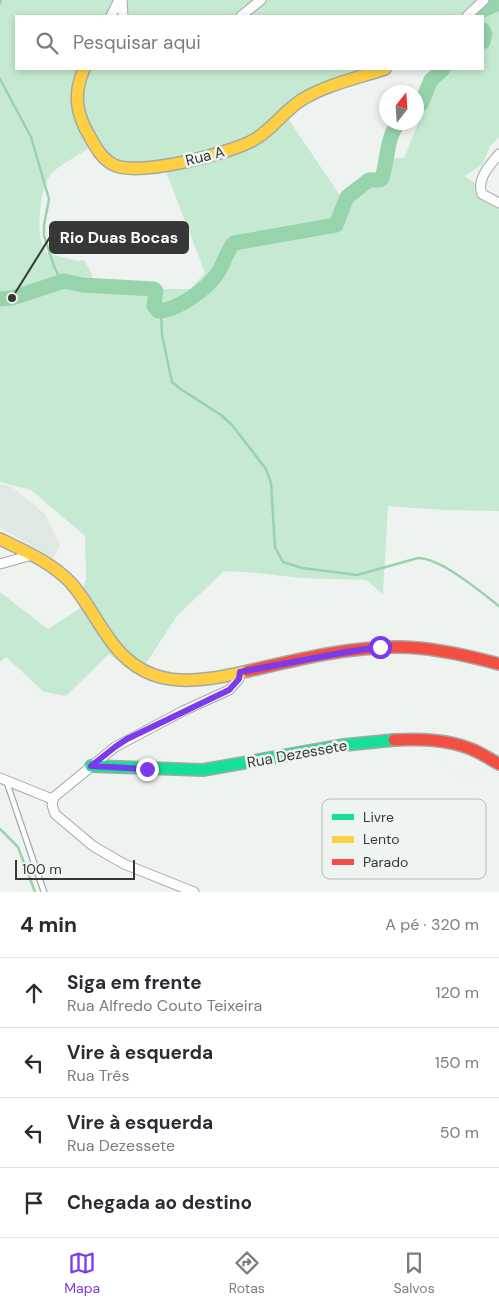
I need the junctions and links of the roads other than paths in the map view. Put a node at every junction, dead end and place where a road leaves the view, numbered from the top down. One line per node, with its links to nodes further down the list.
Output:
1 (121, 0): 4 (street); 5 (street)
2 (262, 0): 6 (street)
3 (484, 0): 7 (street)
4 (112, 15)
5 (123, 15)
6 (242, 15)
7 (468, 15)
8 (84, 70): 9 (street, Rua A)
9 (382, 70)
10 (499, 154): 11 (street)
11 (499, 203)
12 (0, 540): 13 (street)
13 (32, 555): 14 (street); 16 (street)
14 (0, 564)
15 (499, 664): 16 (street)
16 (240, 672): 17 (street)
17 (91, 766): 18 (street, Rua Dezessete); 20 (street)
18 (495, 768)
19 (3, 778): 20 (street); 21 (lane)
20 (52, 799): 22 (street)
21 (44, 892)
22 (194, 892)

